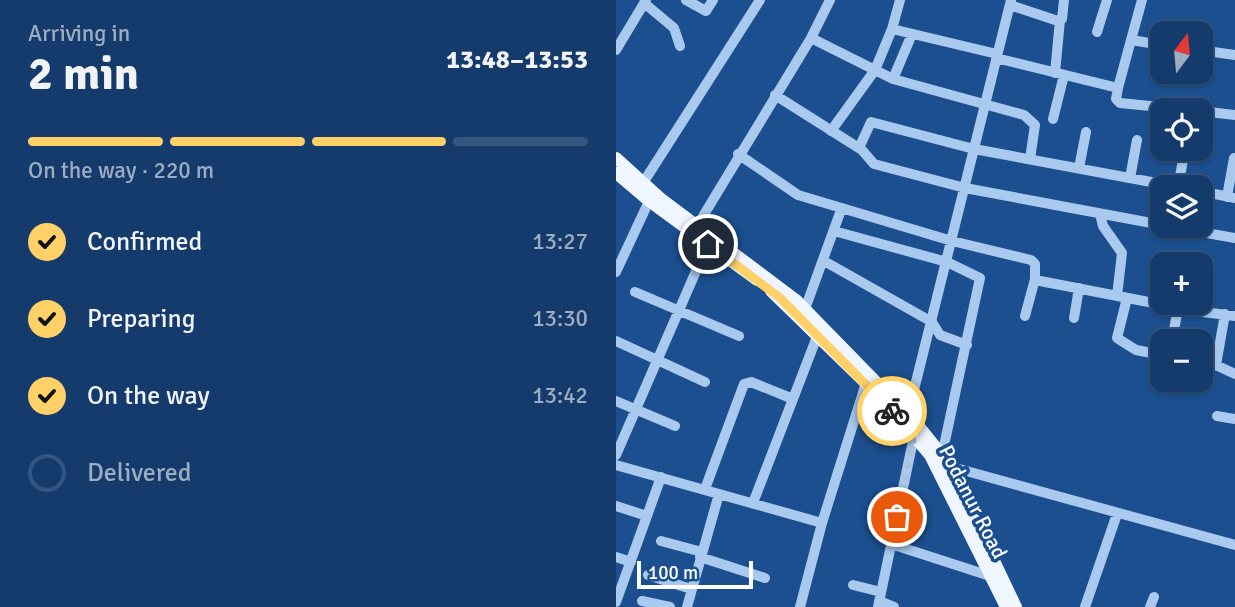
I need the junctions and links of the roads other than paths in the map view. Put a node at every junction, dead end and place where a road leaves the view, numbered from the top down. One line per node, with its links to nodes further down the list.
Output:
1 (686, 0): 2 (street)
2 (713, 0)
3 (760, 0): 46 (street)
4 (830, 0): 15 (street)
5 (900, 0): 12 (street)
6 (1064, 0): 11 (street)
7 (1107, 0): 13 (street)
8 (1142, 0): 16 (street)
9 (645, 2): 18 (street); 19 (street)
10 (1010, 2): 11 (street); 22 (street)
11 (1060, 20): 24 (street)
12 (892, 29): 14 (street); 23 (street)
13 (1097, 32)
14 (912, 34): 22 (street); 25 (street)
15 (810, 38): 23 (street); 27 (street)
16 (1131, 40): 17 (street); 26 (street)
17 (1150, 43)
18 (680, 46)
19 (616, 50)
20 (1213, 52): 21 (street)
21 (1235, 55)
22 (997, 56): 24 (street); 28 (street)
23 (875, 70): 25 (street); 33 (street)
24 (1059, 74): 26 (street); 32 (street)
25 (893, 79): 28 (street)
26 (1118, 88): 29 (street)
27 (775, 95): 33 (street); 38 (street)
28 (985, 106): 37 (street); 41 (street)
29 (1150, 106)
30 (1213, 112): 31 (street)
31 (1235, 115)
32 (1052, 119)
33 (831, 131): 36 (street)
34 (1086, 132): 42 (street)
35 (1137, 140): 44 (street)
36 (859, 148): 37 (street); 47 (street)
37 (974, 149): 41 (street); 47 (street)
38 (738, 154): 51 (street); 54 (street)
39 (616, 158): 46 (main road)
40 (1234, 158): 49 (street)
41 (1030, 159): 42 (street)
42 (1079, 168): 44 (street)
43 (616, 173): 50 (main road)
44 (1130, 178): 45 (street)
45 (1150, 182)
46 (643, 183): 54 (main road)
47 (965, 188): 52 (street); 59 (street)
48 (1213, 194): 49 (street)
49 (1231, 197)
50 (649, 201): 54 (main road); 62 (street)
51 (841, 210): 55 (street); 59 (street)
52 (1100, 214): 53 (street); 66 (street)
53 (1150, 223)
54 (695, 230): 58 (main road)
55 (834, 231): 60 (street); 61 (street)
56 (1213, 234): 57 (street)
57 (1235, 238)
58 (709, 240): 68 (main road); 69 (street); 74 (main road, Podanur Road)
59 (952, 241): 61 (street); 63 (street)
60 (824, 261): 68 (street); 73 (street)
61 (947, 262): 73 (street); 77 (street)
62 (616, 272)
63 (1035, 279): 64 (street); 71 (street)
64 (1079, 288): 66 (street); 72 (street)
65 (635, 292): 69 (street)
66 (1122, 297): 67 (street); 78 (street)
67 (1150, 302)
68 (805, 309): 89 (main road)
69 (680, 312): 75 (street); 79 (street)
70 (1230, 315): 81 (street)
71 (1025, 316)
72 (1074, 318)
73 (932, 322): 77 (street); 89 (street)
74 (818, 334): 84 (main road, Podanur Road); 85 (street)
75 (739, 336)
76 (616, 341): 79 (street)
77 (967, 345): 94 (street)
78 (1150, 353)
79 (657, 360): 83 (street); 87 (street)
80 (1213, 364): 81 (street)
81 (1216, 365): 82 (street)
82 (1235, 374)
83 (705, 382)
84 (866, 383): 89 (main road, Podanur Road); 103 (street)
85 (793, 399): 97 (street); 99 (street)
86 (616, 401): 87 (street)
87 (636, 409): 91 (street); 93 (street)
88 (1217, 416): 90 (street)
89 (905, 418): 92 (main road, Podanur Road); 94 (main road)
90 (1235, 419)
91 (675, 426)
92 (914, 436): 105 (street); 111 (main road, Podanur Road)
93 (616, 455)
94 (945, 460): 101 (street); 123 (main road)
95 (616, 464): 96 (street)
96 (661, 477): 97 (street); 102 (street)
97 (705, 489): 98 (street)
98 (719, 494): 99 (street); 107 (street)
99 (752, 503): 103 (street)
100 (616, 506): 102 (street)
101 (1117, 514): 106 (street); 124 (street)
102 (647, 516): 109 (street)
103 (822, 523): 120 (street)
104 (661, 541): 107 (street)
105 (891, 544): 111 (street); 115 (street)
106 (1235, 545)
107 (701, 555): 112 (street); 114 (street)
108 (616, 557): 109 (street)
109 (631, 562): 117 (street)
110 (648, 575): 114 (street)
111 (990, 576): 122 (main road, Podanur Road)
112 (765, 578)
113 (853, 585): 115 (street)
114 (691, 589): 119 (street)
115 (879, 600): 121 (street)
116 (642, 601): 118 (street)
117 (616, 602)
118 (670, 607)
119 (687, 607)
120 (800, 607)
121 (894, 607)
122 (1006, 607)
123 (1016, 607)
124 (1085, 607)

